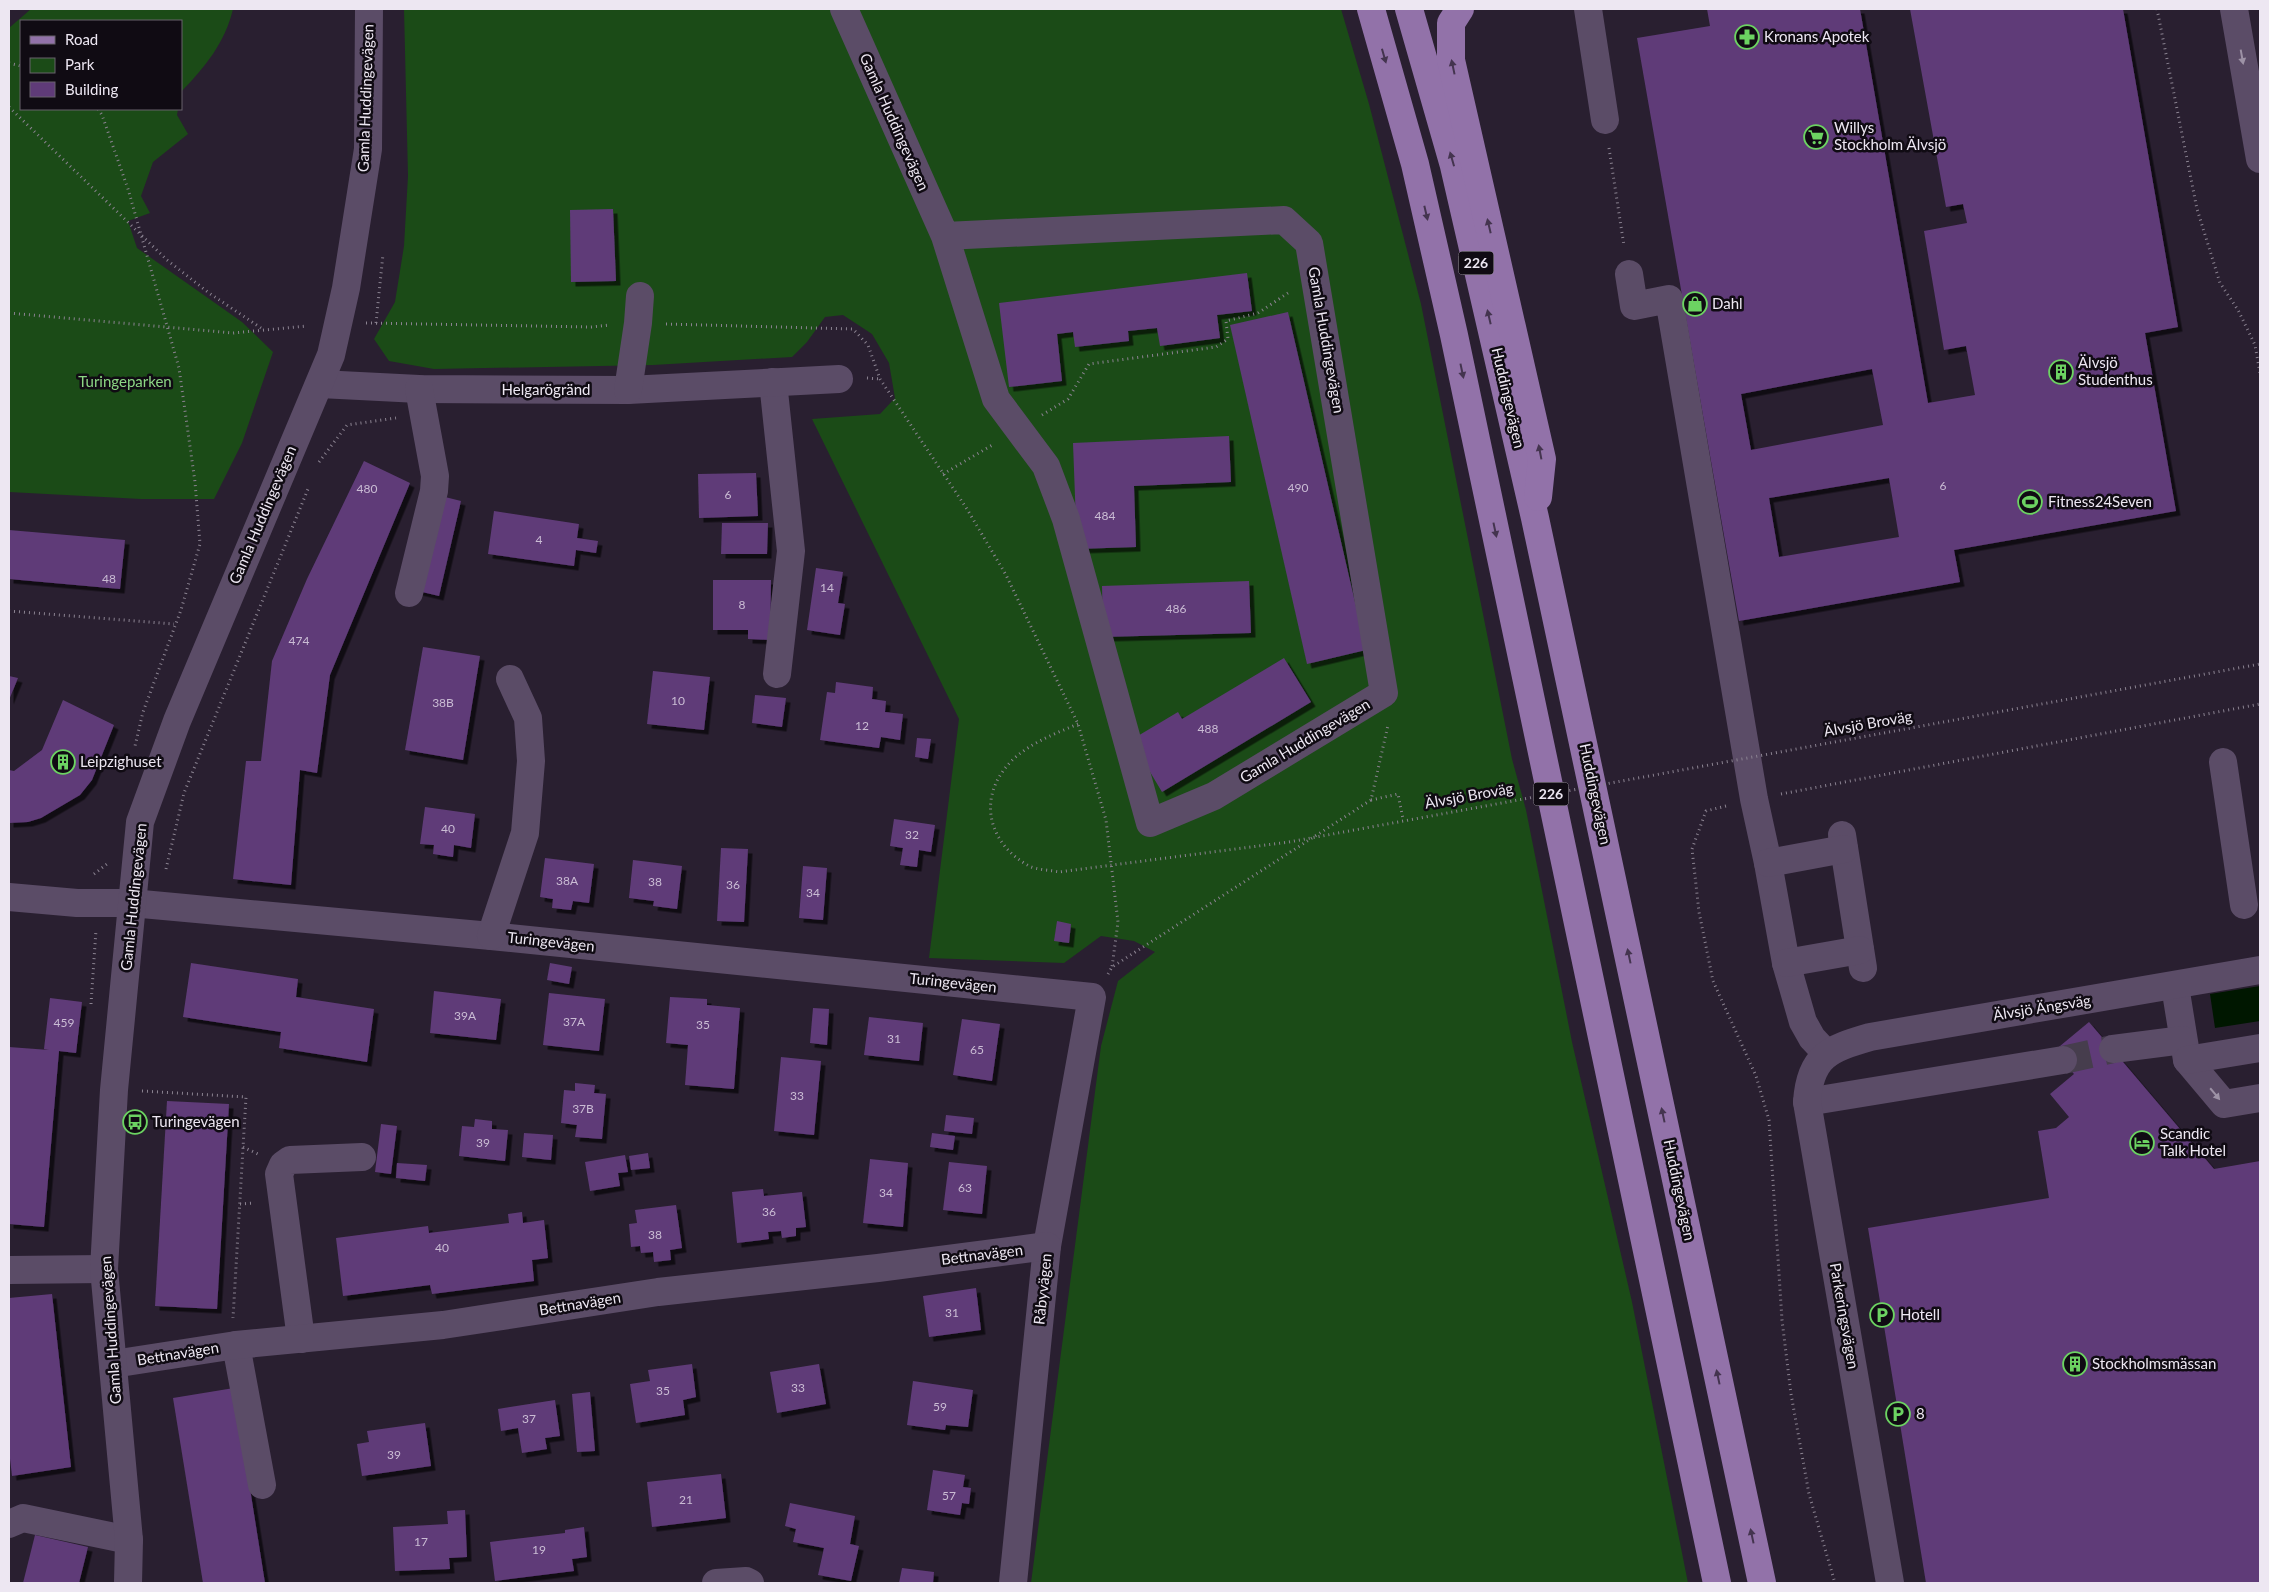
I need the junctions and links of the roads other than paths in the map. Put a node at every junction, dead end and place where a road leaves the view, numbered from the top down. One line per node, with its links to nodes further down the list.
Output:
1 (369, 9): 15 (street, Gamla Huddingevägen)
2 (844, 9): 10 (street, Gamla Huddingevägen)
3 (1371, 9): 53 (main road, 226, one-way to 53)
4 (1410, 9): 18 (main road, Huddingevägen / 226, one-way to 4)
5 (1460, 9): 18 (main road, one-way to 5)
6 (1588, 9): 8 (street)
7 (2234, 9): 9 (street, one-way to 9)
8 (1605, 120)
9 (2260, 159)
10 (944, 236): 10 (street, Gamla Huddingevägen)
11 (1629, 274): 23 (street)
12 (640, 296): 17 (street)
13 (839, 379): 14 (street, Helgarögränd)
14 (773, 382): 17 (street, Helgarögränd); 20 (street)
15 (320, 384): 16 (street, Helgarögränd); 25 (street, Gamla Huddingevägen)
16 (418, 390): 17 (street, Helgarögränd); 19 (street)
17 (628, 390)
18 (1535, 518): 54 (main road, Huddingevägen / 226, one-way to 18)
19 (409, 593)
20 (777, 674)
21 (510, 679): 27 (street)
22 (2223, 762): 26 (street)
23 (1768, 863): 28 (street); 28 (street)
24 (9, 897): 25 (street, Turingevägen)
25 (131, 903): 27 (street, Turingevägen); 41 (street, Gamla Huddingevägen)
26 (2244, 905)
27 (491, 936): 31 (street, Turingevägen)
28 (1786, 963): 35 (street)
29 (2260, 970): 30 (street, Älvsjö Ängsväg)
30 (2175, 986): 34 (street); 35 (street, Älvsjö Ängsväg)
31 (1092, 997): 40 (street, Råbyvägen)
32 (2260, 1048): 34 (street)
33 (2113, 1049): 34 (street)
34 (2185, 1050): 37 (street, one-way to 37)
35 (1827, 1054): 38 (street, Parkeringsvägen)
36 (2062, 1060): 38 (street)
37 (2260, 1098)
38 (1807, 1102): 55 (street, Parkeringsvägen)
39 (362, 1157): 43 (street)
40 (1047, 1246): 43 (street, Bettnavägen); 52 (street, Råbyvägen)
41 (104, 1269): 42 (street); 45 (street, Gamla Huddingevägen)
42 (9, 1270)
43 (301, 1339): 44 (street, Bettnavägen)
44 (233, 1346): 45 (street, Bettnavägen); 46 (street)
45 (113, 1364): 48 (street, Gamla Huddingevägen)
46 (262, 1485)
47 (9, 1524): 48 (street)
48 (129, 1540): 49 (street, Gamla Huddingevägen)
49 (128, 1583)
50 (716, 1583): 51 (street)
51 (750, 1583)
52 (1013, 1583)
53 (1717, 1583)
54 (1762, 1583)
55 (1890, 1583)

